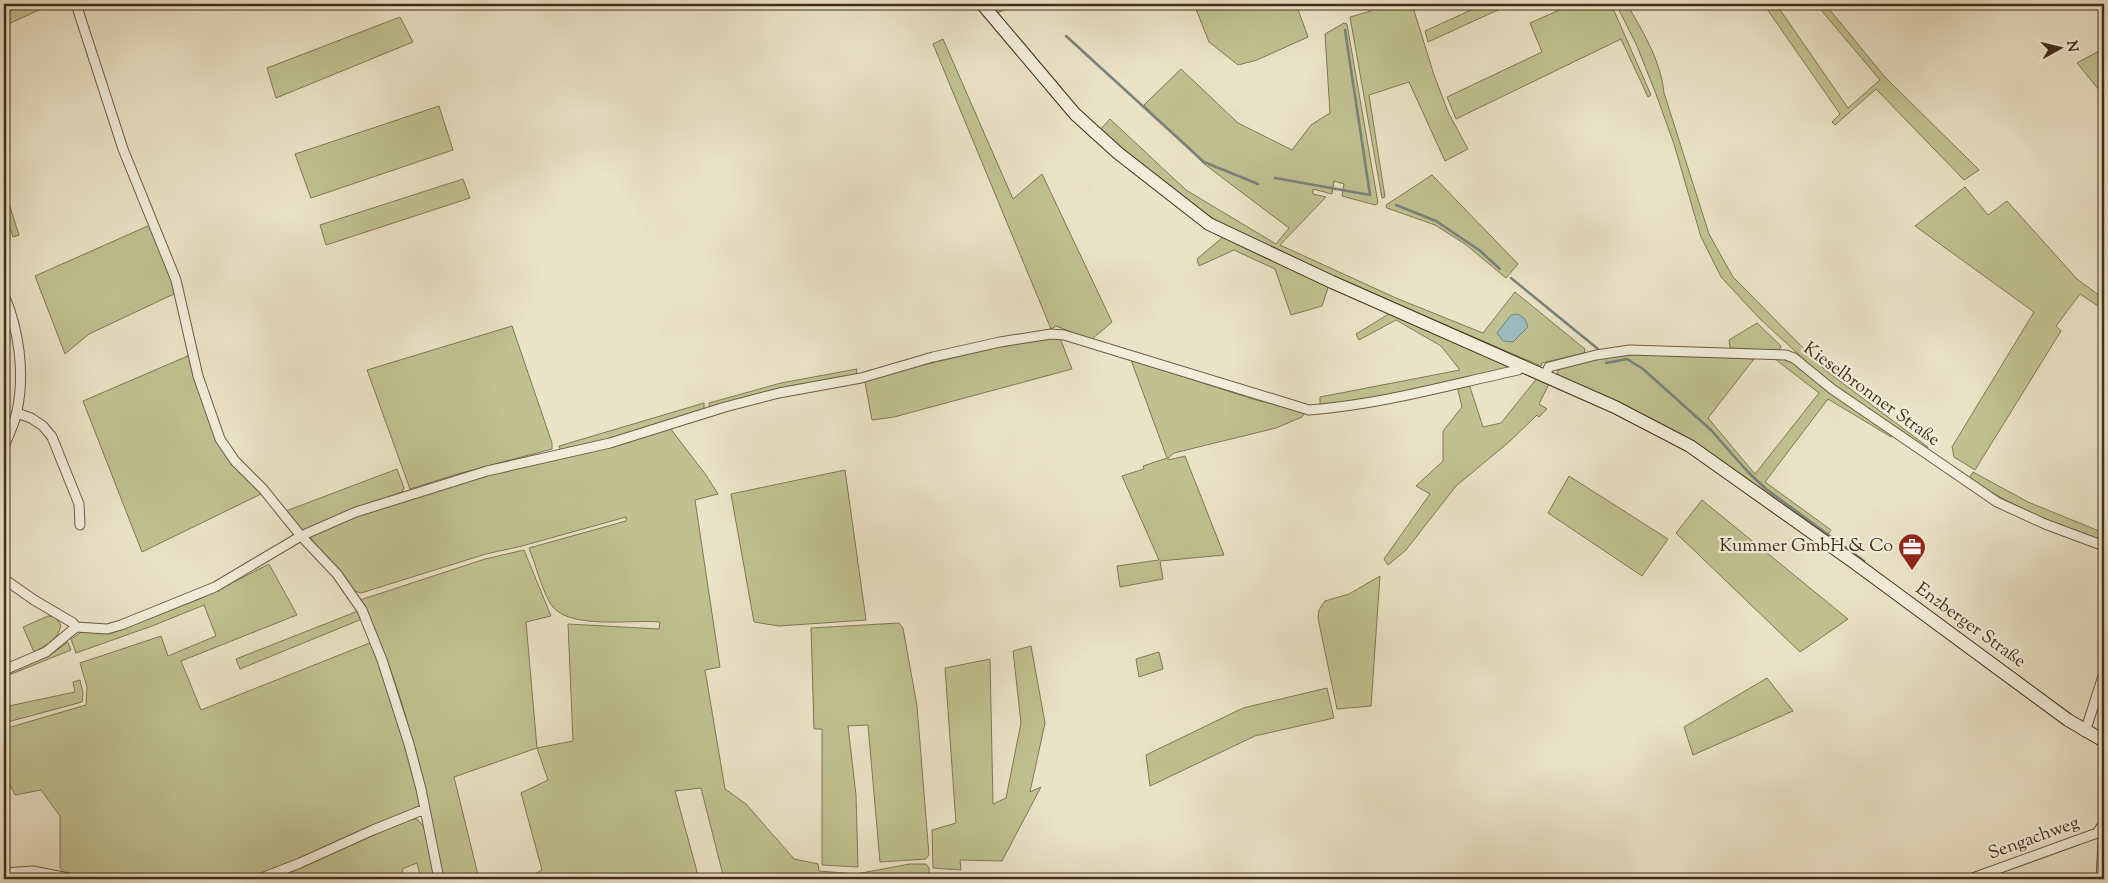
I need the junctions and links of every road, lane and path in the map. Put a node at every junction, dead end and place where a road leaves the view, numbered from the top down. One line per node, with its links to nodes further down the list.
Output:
1 (76, 4): 9 (street)
2 (982, 4): 4 (main road, Enzberger Straße)
3 (4, 295): 6 (street)
4 (1523, 365): 5 (main road, Enzberger Straße); 9 (street)
5 (1545, 375): 10 (street, Kieselbronner Straße); 15 (main road, Enzberger Straße)
6 (17, 413): 7 (street); 8 (street)
7 (4, 448)
8 (80, 525)
9 (301, 536): 12 (street); 17 (street)
10 (2104, 546)
11 (4, 579): 12 (street)
12 (76, 627): 13 (street)
13 (4, 670)
14 (2104, 673): 15 (street)
15 (2085, 732): 16 (main road, Enzberger Straße)
16 (2104, 742)
17 (425, 808): 21 (street); 22 (street)
18 (2104, 823): 23 (street, Sengachweg); 24 (street)
19 (4, 873): 20 (street)
20 (73, 879)
21 (258, 879)
22 (439, 879)
23 (1970, 879)
24 (2101, 879)

